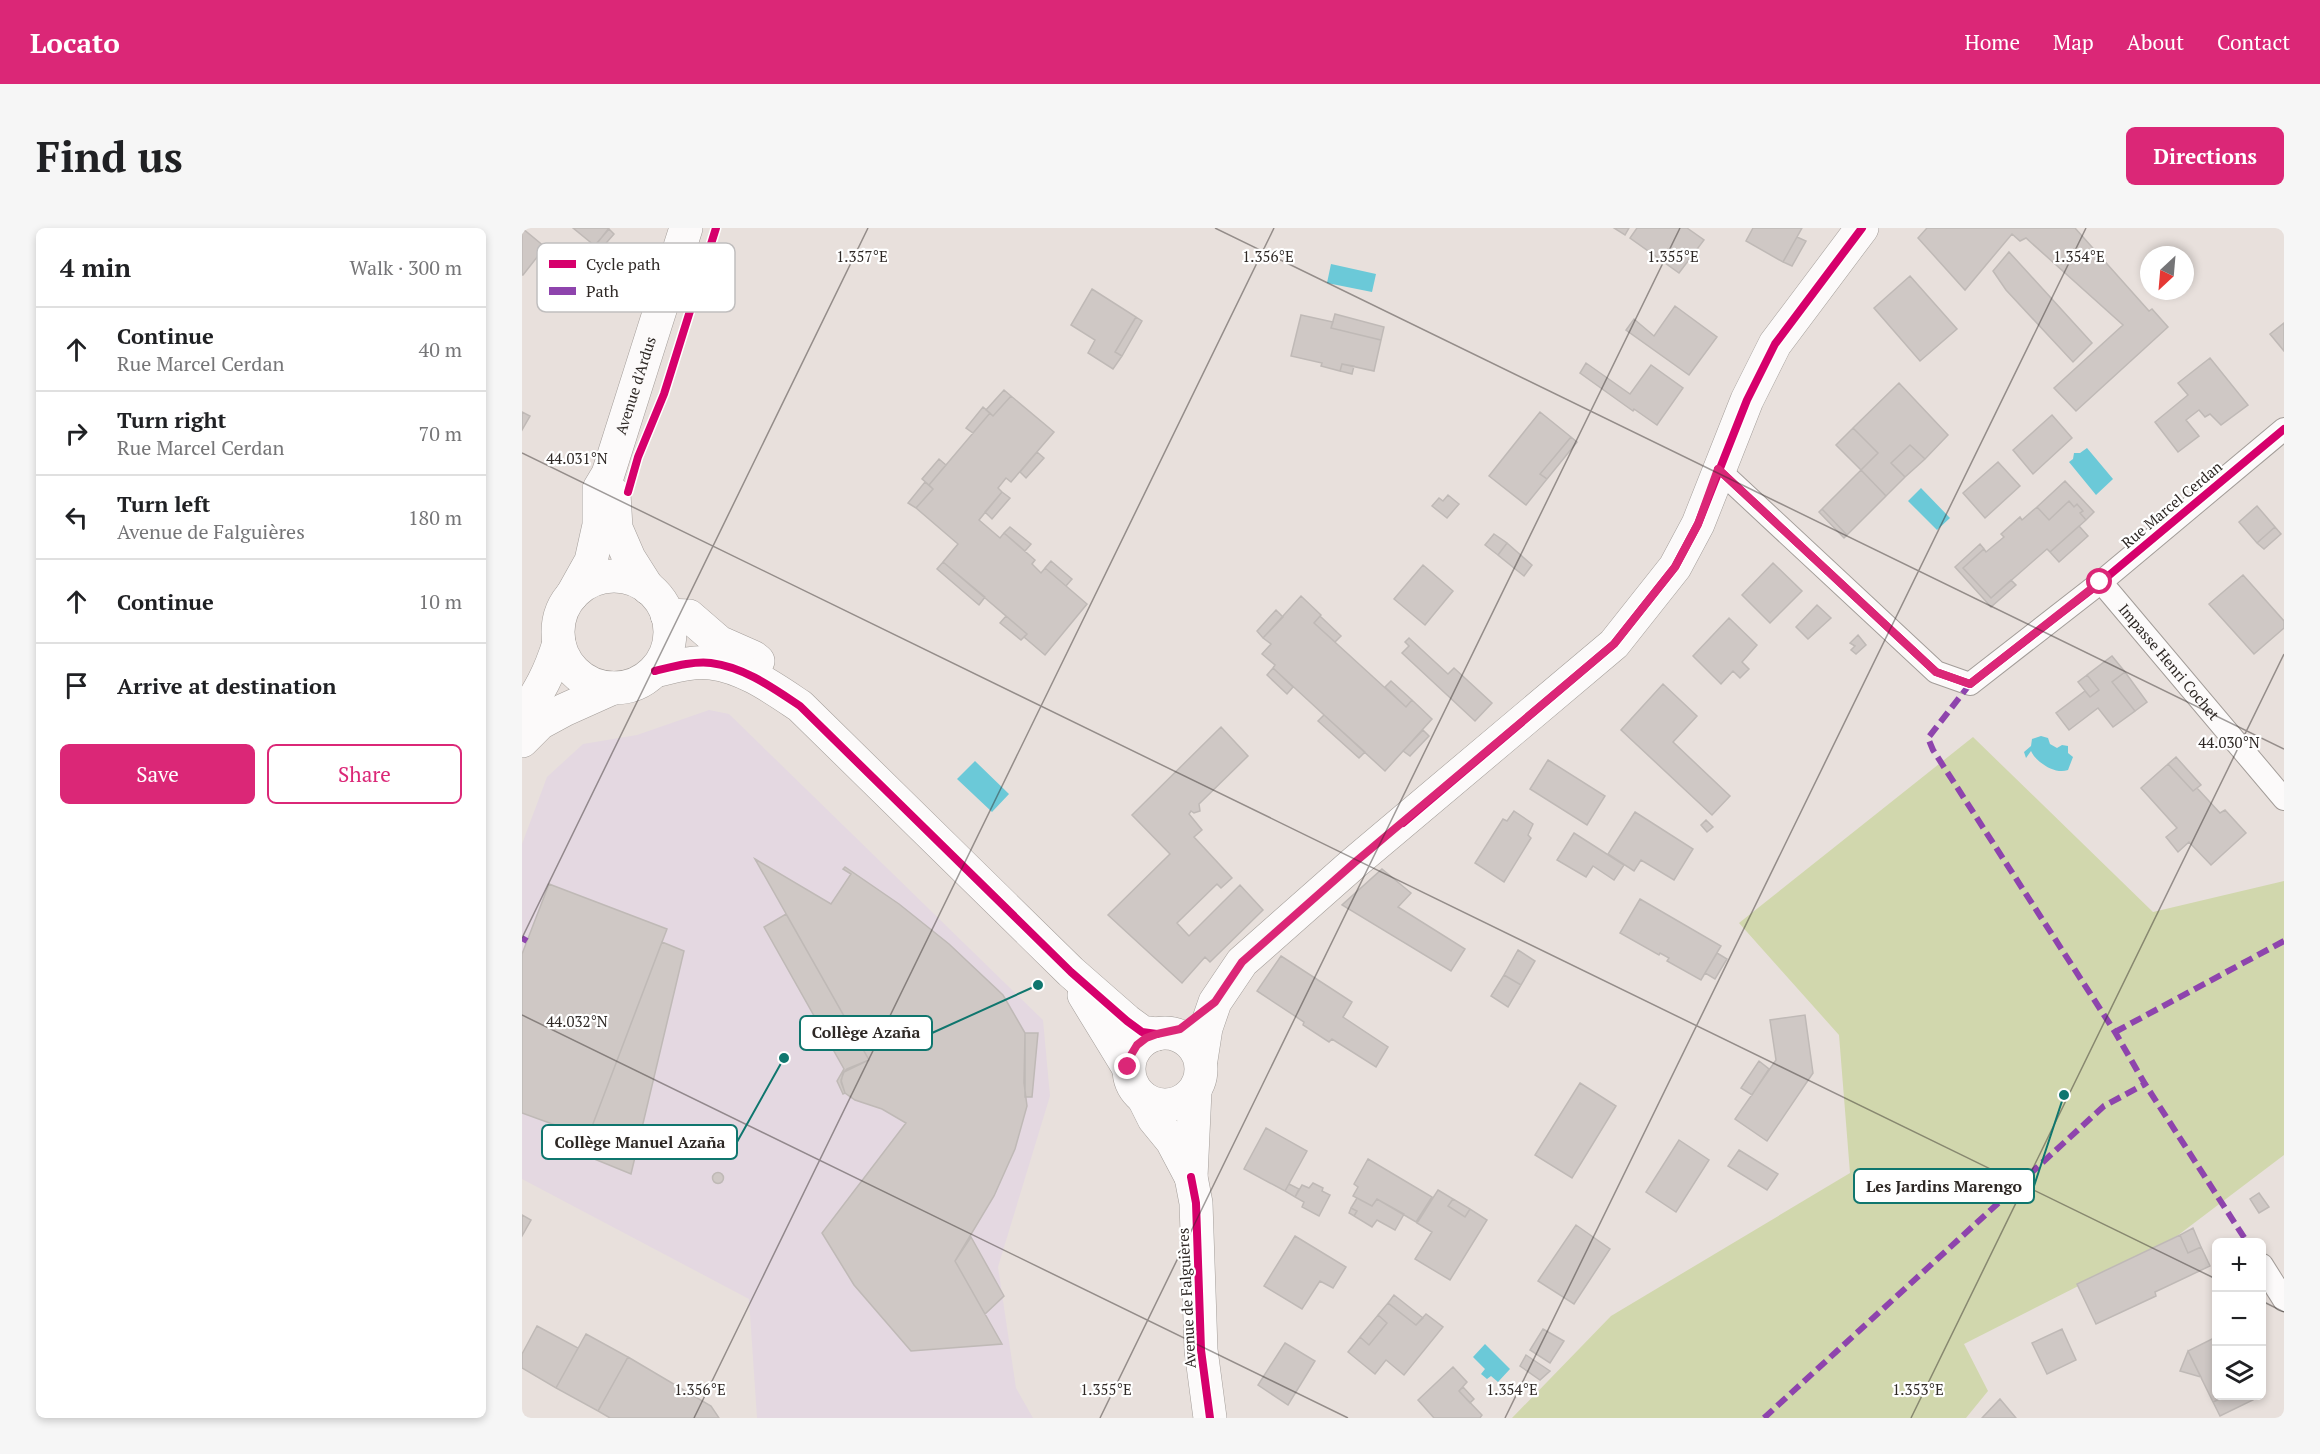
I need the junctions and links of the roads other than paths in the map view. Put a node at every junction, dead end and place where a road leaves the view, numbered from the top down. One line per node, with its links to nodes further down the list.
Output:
1 (686, 228): 3 (street, Avenue d'Ardus)
2 (1862, 228): 6 (street, Avenue de Falguières)
3 (681, 243)
4 (659, 312): 7 (street, Avenue d'Ardus)
5 (2284, 429): 8 (street, Rue Marcel Cerdan)
6 (1718, 469): 8 (street, Rue Marcel Cerdan); 20 (street, Avenue de Falguières)
7 (608, 474): 9 (street); 10 (street, Avenue d'Ardus)
8 (2100, 582): 18 (street, Impasse Henri Cochet)
9 (648, 588): 10 (street); 11 (street)
10 (572, 595): 12 (street)
11 (667, 615): 13 (street); 15 (street)
12 (559, 643): 14 (street); 16 (street)
13 (655, 671): 14 (street); 15 (street)
14 (613, 688): 17 (street)
15 (800, 706): 19 (street)
16 (522, 717)
17 (522, 741)
18 (2284, 799)
19 (1071, 972): 21 (street); 22 (street)
20 (1215, 1002): 21 (street, Avenue de Falguières); 23 (street, Avenue de Falguières)
21 (1163, 1033): 22 (street); 23 (street)
22 (1128, 1067): 24 (street)
23 (1198, 1076): 24 (street); 25 (street, Avenue de Falguières)
24 (1144, 1099): 25 (street, Avenue de Falguières)
25 (1191, 1177): 28 (street, Avenue de Falguières)
26 (2266, 1271): 27 (street)
27 (2284, 1299)
28 (1210, 1418)

